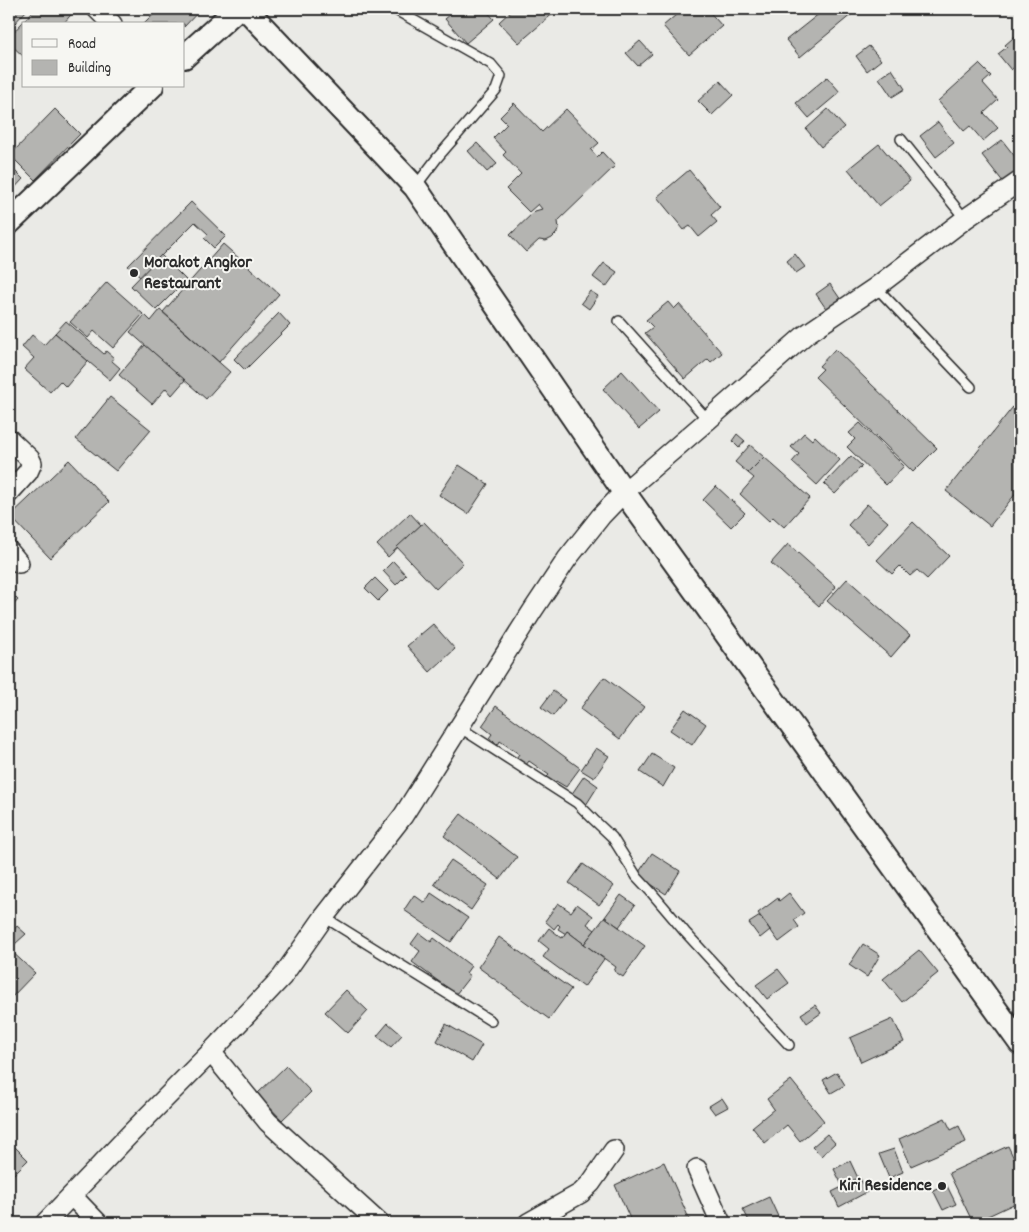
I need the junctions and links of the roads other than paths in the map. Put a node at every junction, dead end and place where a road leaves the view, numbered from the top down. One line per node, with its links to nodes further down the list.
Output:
1 (97, 9): 5 (street)
2 (237, 9): 6 (street)
3 (246, 9): 10 (street)
4 (394, 9): 10 (lane)
5 (110, 22)
6 (185, 56)
7 (150, 88): 11 (street)
8 (901, 139): 12 (lane)
9 (1020, 182): 12 (street)
10 (415, 187): 18 (street)
11 (12, 213)
12 (965, 219): 13 (street)
13 (876, 287): 15 (lane); 16 (street)
14 (619, 321): 16 (lane)
15 (971, 387)
16 (708, 420): 18 (street)
17 (9, 439): 19 (street)
18 (624, 492): 20 (street); 23 (street)
19 (9, 493)
20 (459, 727): 21 (street); 24 (lane)
21 (324, 917): 22 (lane); 25 (street)
22 (491, 1021)
23 (1020, 1043)
24 (789, 1045)
25 (211, 1052): 28 (street); 31 (street)
26 (614, 1150): 32 (street)
27 (697, 1169): 33 (street)
28 (72, 1196): 29 (street); 30 (street)
29 (45, 1223)
30 (98, 1223)
31 (379, 1223)
32 (528, 1223)
33 (721, 1223)

